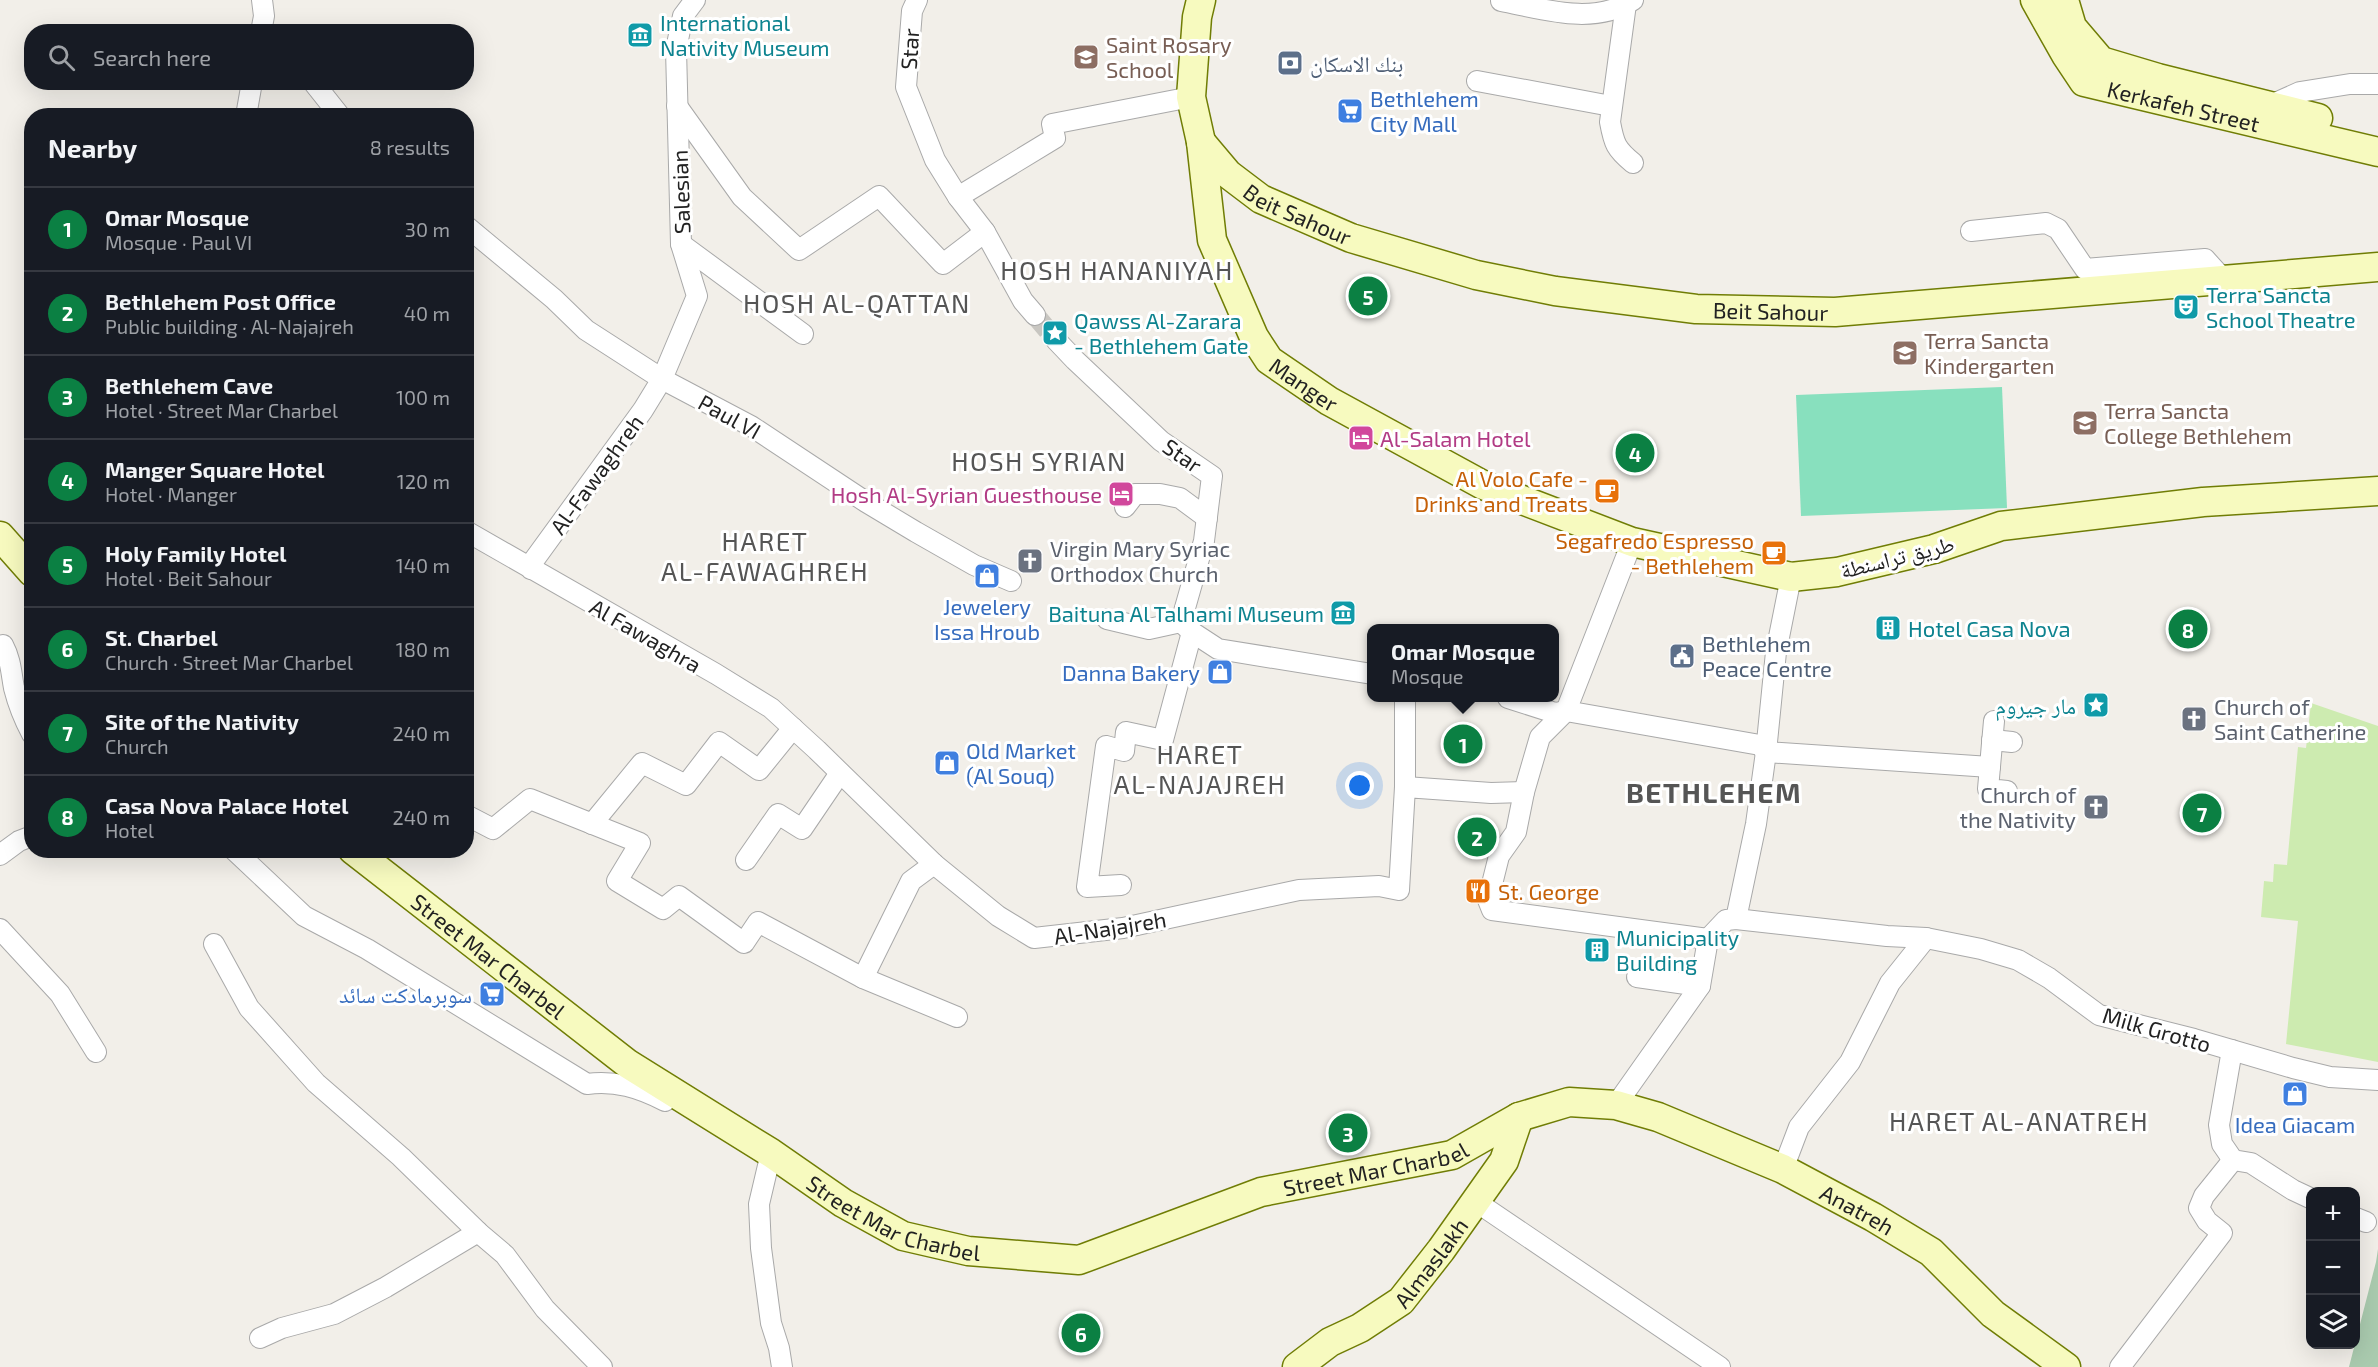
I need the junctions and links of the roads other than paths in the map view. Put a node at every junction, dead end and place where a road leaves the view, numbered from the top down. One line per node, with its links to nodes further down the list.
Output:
1 (695, 0): 13 (street, Salesian)
2 (917, 0): 22 (street, Star)
3 (1201, 0): 12 (street, Manger)
4 (2035, 0): 17 (street, Kerkafeh Street)
5 (2064, 0): 17 (street)
6 (1501, 1): 7 (street)
7 (1630, 2): 14 (street)
8 (1477, 81): 14 (street)
9 (2378, 84): 17 (street)
10 (251, 90): 15 (street)
11 (319, 90): 16 (street)
12 (1191, 97): 19 (street, Manger); 22 (street)
13 (677, 106): 24 (street); 26 (street, Salesian)
14 (1611, 106): 21 (street)
15 (247, 108)
16 (334, 108)
17 (2267, 115): 18 (street); 20 (street, Kerkafeh Street)
18 (2378, 134)
19 (1201, 142): 28 (street, Beit Sahour); 38 (street, Manger)
20 (2378, 152)
21 (1633, 163)
22 (958, 197): 24 (street, Star)
23 (1971, 231): 28 (street)
24 (985, 232): 29 (street, Star)
25 (474, 233): 32 (street, Paul VI)
26 (681, 244): 30 (street); 32 (street, Salesian)
27 (2378, 267): 28 (street, Beit Sahour)
28 (2224, 280)
29 (1035, 315)
30 (803, 334)
31 (1056, 340): 35 (street, Star)
32 (662, 379): 40 (street, Al-Fawaghreh); 42 (street, Paul VI)
33 (2378, 491): 41 (street, طريق تراسنطة)
34 (1125, 507): 35 (street)
35 (1207, 518): 44 (street, Star)
36 (0, 536): 39 (street)
37 (474, 536): 40 (street, Al Fawaghra)
38 (1632, 542): 41 (street, Manger); 49 (street)
39 (24, 563)
40 (531, 569): 51 (street, Al Fawaghra)
41 (1791, 577): 54 (street)
42 (1011, 581)
43 (1107, 619): 44 (street)
44 (1186, 627): 46 (street); 68 (street, Star)
45 (3, 645): 50 (street)
46 (1367, 673)
47 (1405, 702): 57 (street)
48 (1521, 702): 49 (street)
49 (1566, 711): 54 (street); 59 (street)
50 (24, 721)
51 (792, 728): 53 (street, Al Fawaghra); 61 (street)
52 (1999, 734): 55 (street)
53 (817, 750): 56 (street, Al-Najajreh)
54 (1766, 752): 55 (street); 69 (street)
55 (1990, 767): 58 (street)
56 (840, 773): 66 (street); 67 (street, Al-Najajreh)
57 (1406, 786): 59 (street); 67 (street, Al-Najajreh)
58 (2007, 791)
59 (1524, 792): 72 (street)
60 (474, 819): 61 (street)
61 (592, 824): 75 (street)
62 (24, 838): 63 (street)
63 (0, 855)
64 (242, 858): 83 (street)
65 (363, 858): 83 (street, Street Mar Charbel)
66 (746, 860)
67 (934, 864): 75 (street)
68 (1121, 885)
69 (1736, 919): 71 (street, Milk Grotto); 72 (street)
70 (0, 929): 79 (street)
71 (1926, 938): 78 (street, Milk Grotto); 86 (street)
72 (1708, 939): 76 (street)
73 (214, 944): 89 (street)
74 (1637, 977): 76 (street)
75 (863, 978): 77 (street)
76 (1700, 986): 81 (street)
77 (957, 1017)
78 (2232, 1050): 80 (street, Milk Grotto); 85 (street)
79 (96, 1052)
80 (2378, 1080)
81 (1616, 1105): 82 (street, Street Mar Charbel); 86 (street, Anatreh)
82 (1519, 1117): 84 (street, Street Mar Charbel); 88 (street, Almaslakh)
83 (720, 1121): 84 (street, Street Mar Charbel)
84 (771, 1153): 92 (street)
85 (2233, 1160): 87 (street); 96 (street)
86 (1783, 1169): 95 (street, Anatreh)
87 (2306, 1196)
88 (1475, 1201): 93 (street, Almaslakh); 94 (street)
89 (477, 1232): 90 (street); 91 (street)
90 (260, 1338)
91 (602, 1367)
92 (782, 1367)
93 (1297, 1367)
94 (1720, 1367)
95 (2066, 1367)
96 (2120, 1367)

